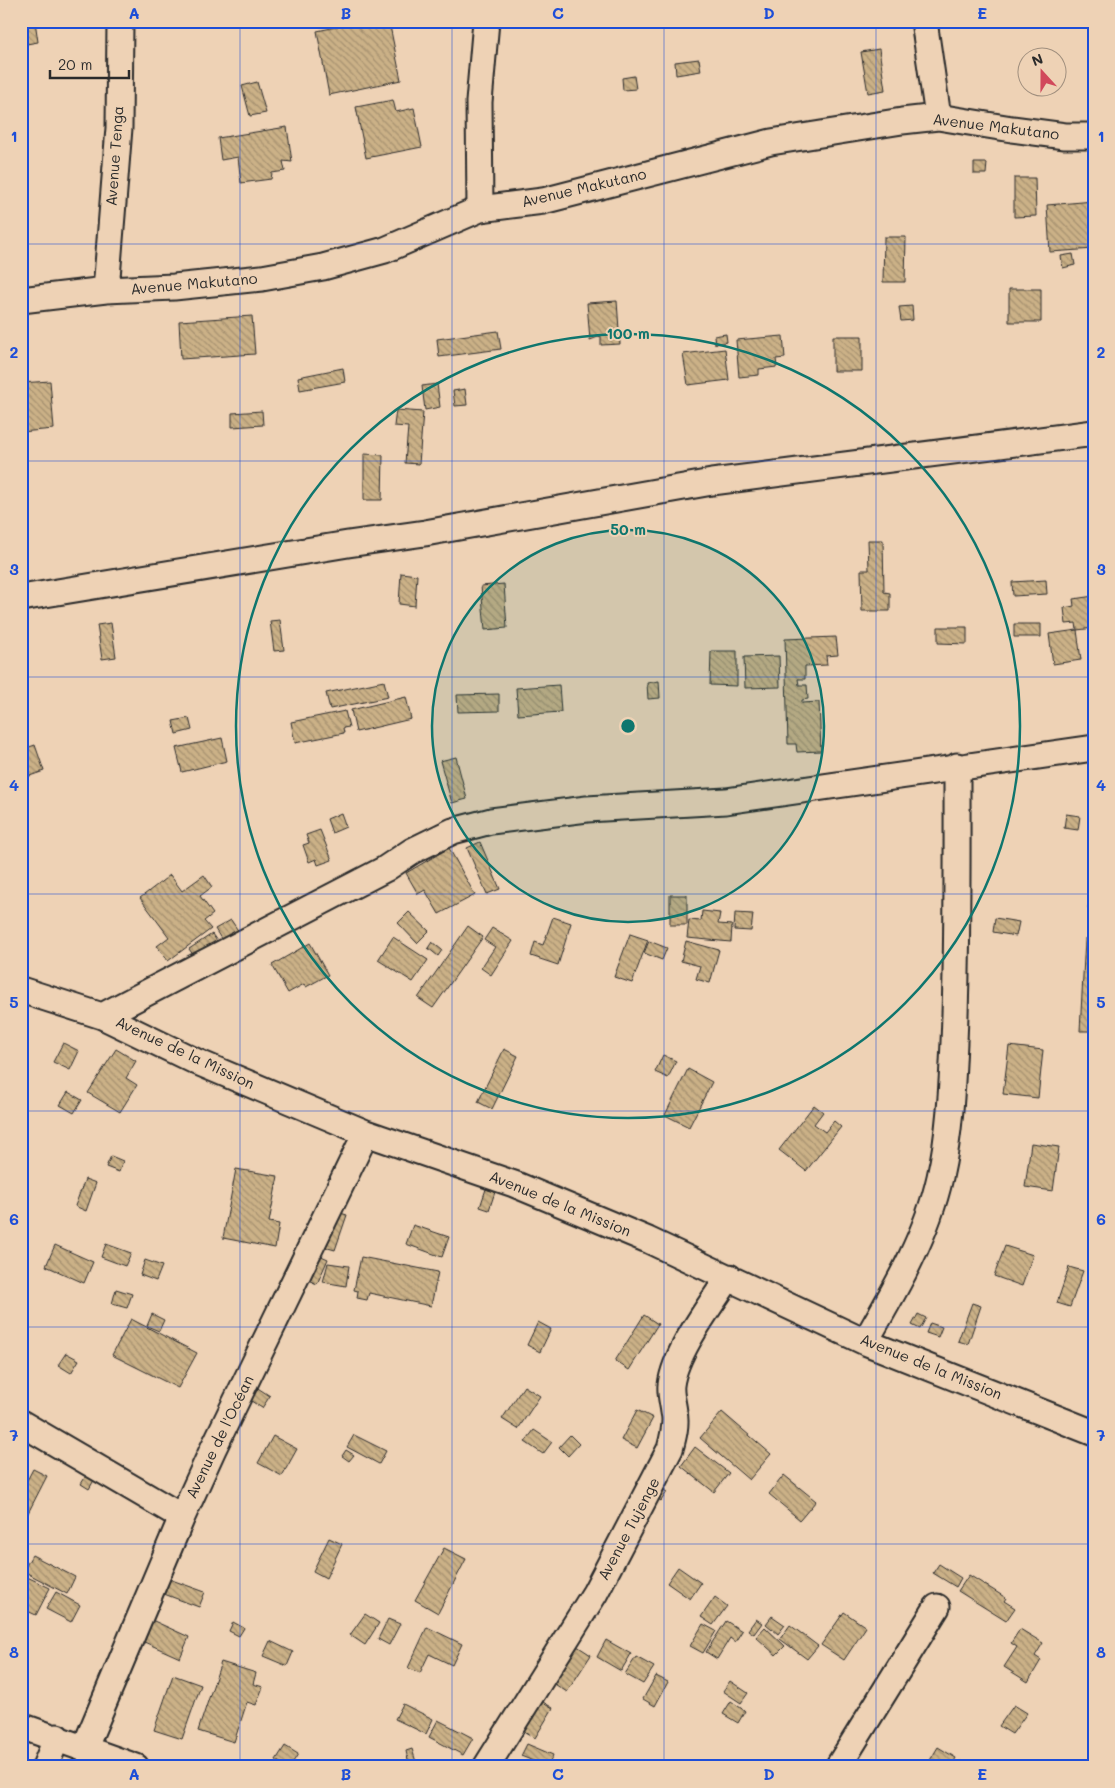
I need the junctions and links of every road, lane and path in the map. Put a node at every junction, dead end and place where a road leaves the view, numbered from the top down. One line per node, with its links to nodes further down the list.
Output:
1 (120, 21): 7 (street, Avenue Tenga)
2 (486, 21): 6 (street)
3 (924, 21): 4 (street)
4 (938, 117): 5 (street, Avenue Makutano); 6 (street, Avenue Makutano)
5 (1094, 136)
6 (480, 209): 7 (street, Avenue Makutano)
7 (106, 290): 8 (street, Avenue Makutano)
8 (21, 300)
9 (1094, 433): 10 (street)
10 (21, 598)
11 (1094, 748): 12 (street)
12 (957, 766): 14 (street); 17 (street)
13 (21, 990): 14 (street, Avenue de la Mission)
14 (102, 1016): 15 (street, Avenue de la Mission)
15 (366, 1133): 16 (street, Avenue de la Mission); 20 (street, Avenue de l'Océan)
16 (728, 1277): 17 (street, Avenue de la Mission); 27 (street, Avenue Tujenge)
17 (866, 1342): 19 (street, Avenue de la Mission)
18 (21, 1424): 20 (street)
19 (1094, 1433)
20 (182, 1517): 24 (street, Avenue de l'Océan)
21 (937, 1607): 28 (street)
22 (21, 1726): 23 (street)
23 (56, 1737): 24 (street); 25 (street)
24 (85, 1747): 26 (street)
25 (45, 1767)
26 (136, 1767)
27 (486, 1767)
28 (838, 1767)

